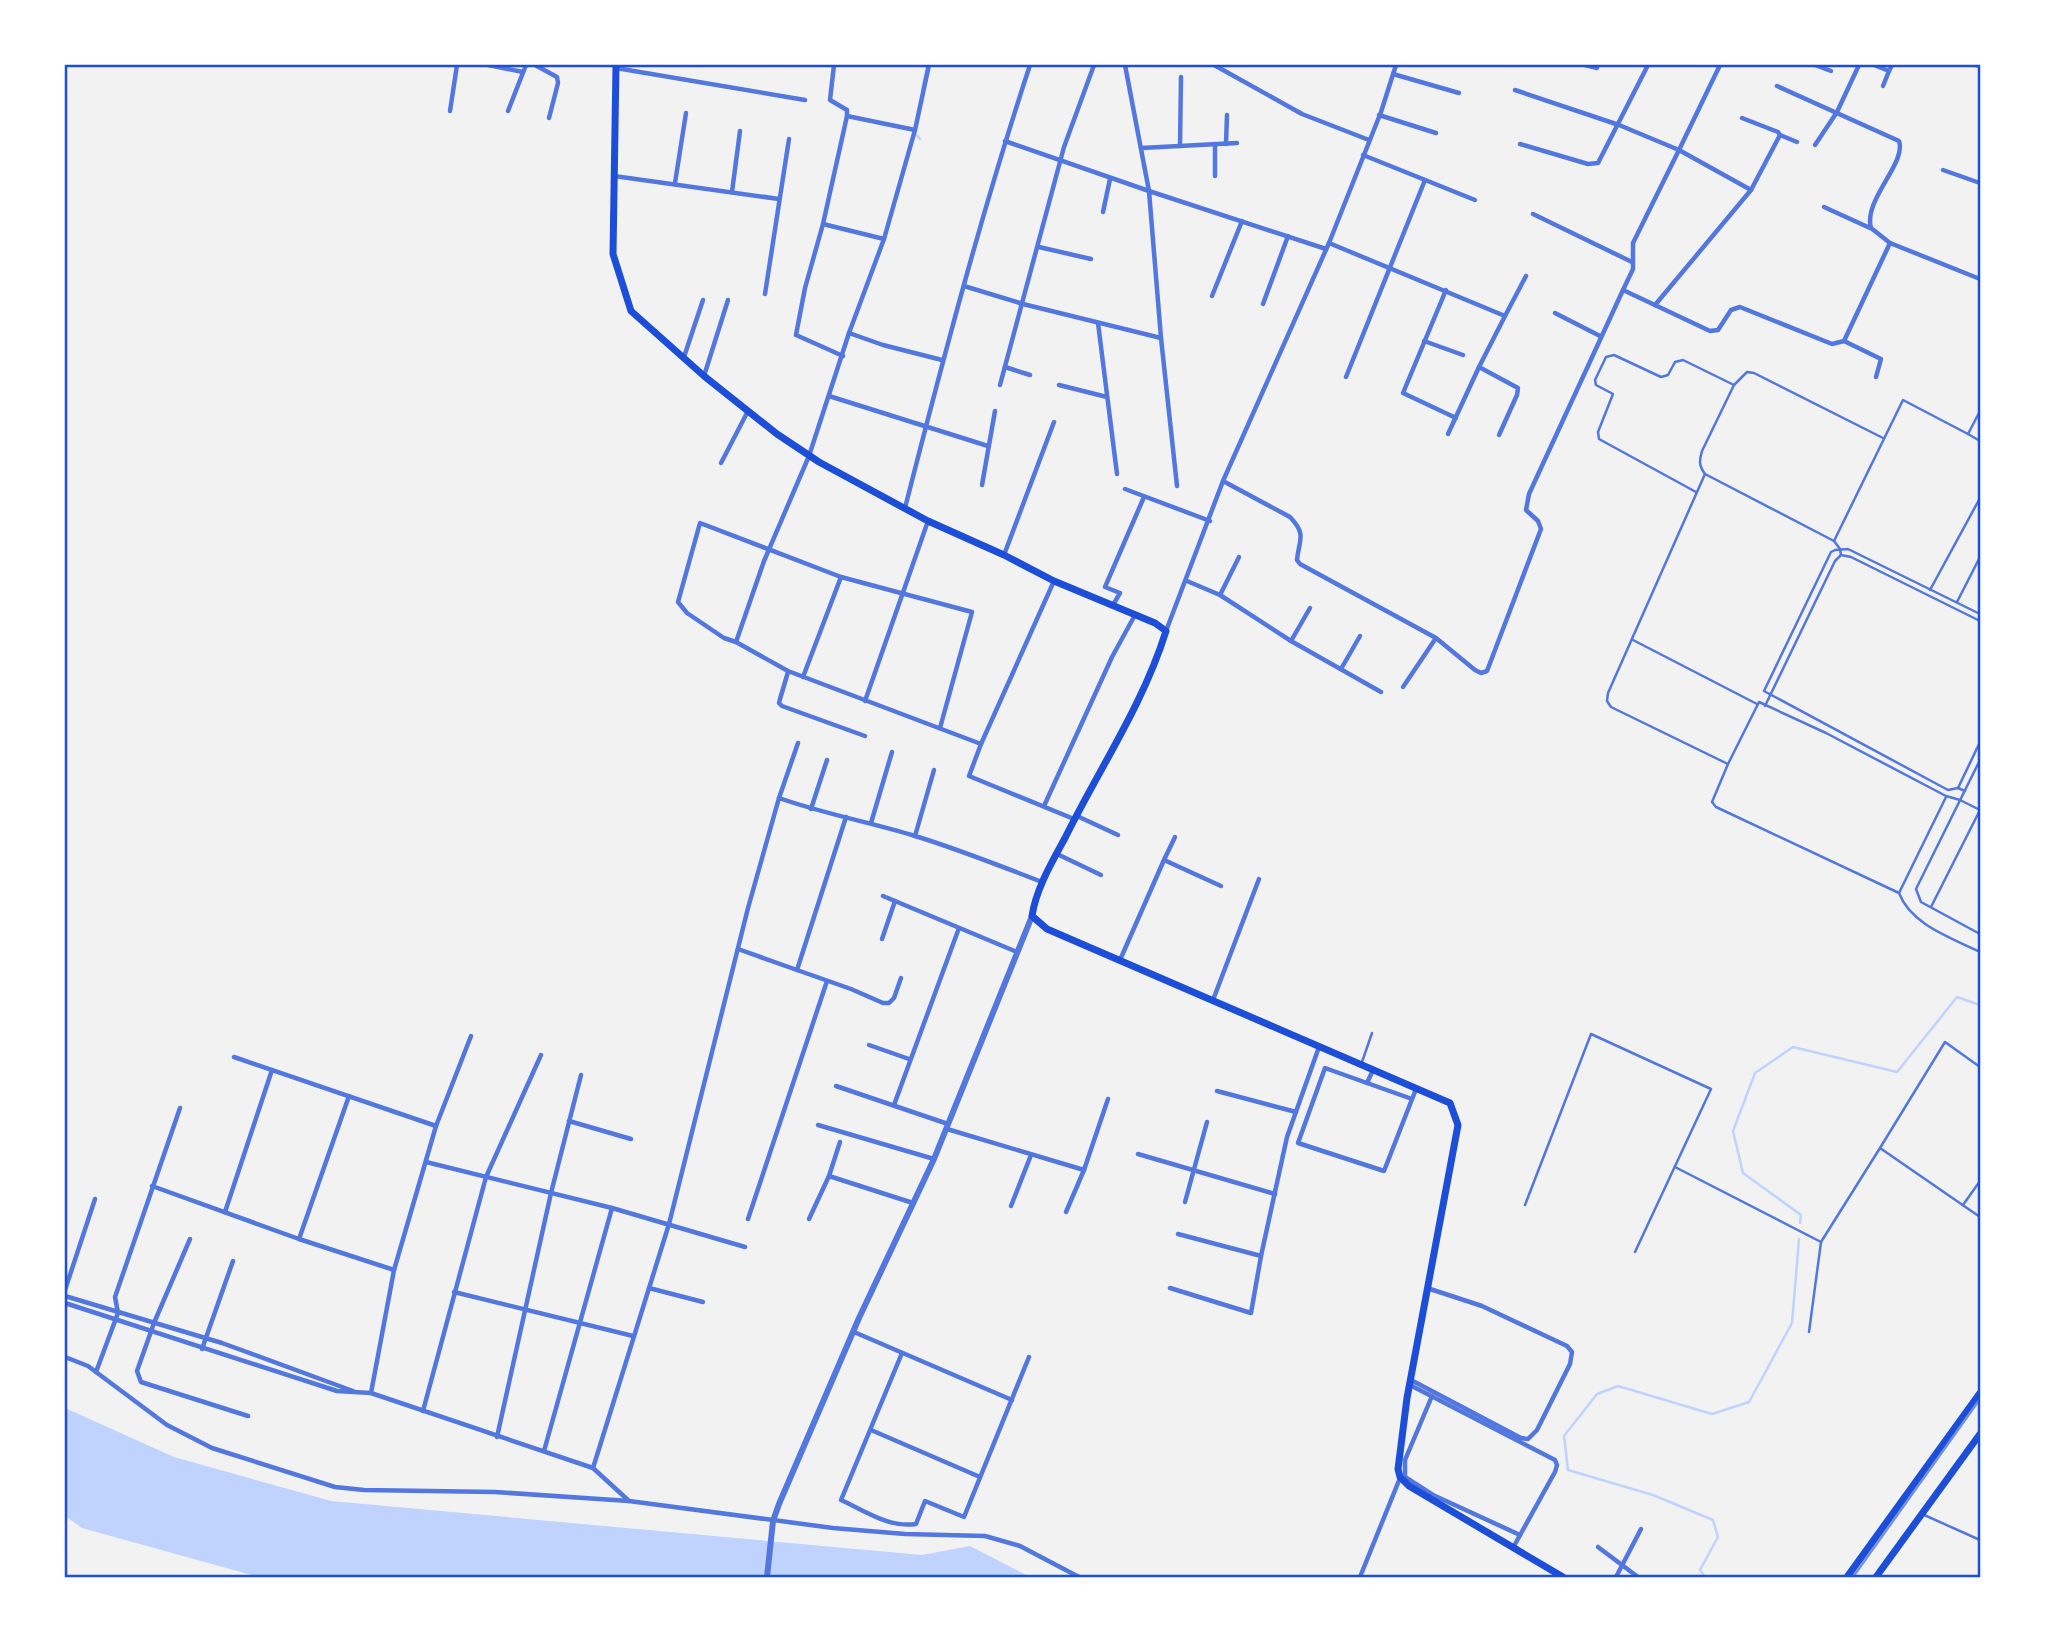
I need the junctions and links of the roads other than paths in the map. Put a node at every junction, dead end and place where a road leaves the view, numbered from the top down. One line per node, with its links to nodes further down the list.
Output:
1 (457, 65): 31 (street)
2 (488, 65): 24 (street)
3 (526, 65): 24 (street)
4 (534, 65): 38 (street)
5 (834, 65): 37 (street)
6 (929, 65): 41 (street)
7 (1030, 65): 47 (street)
8 (1094, 65): 58 (street)
9 (1125, 65): 55 (street)
10 (1214, 65): 46 (street)
11 (1390, 65): 21 (street)
12 (1585, 65): 20 (street)
13 (1648, 65): 40 (street)
14 (1720, 65): 56 (street)
15 (1815, 65): 22 (street)
16 (1858, 65): 34 (street)
17 (1874, 65): 23 (street)
18 (1892, 65): 23 (street)
19 (616, 67): 30 (street); 61 (main road)
20 (1597, 68)
21 (1394, 70): 29 (street); 36 (street)
22 (1831, 71)
23 (1889, 71): 27 (street)
24 (523, 72): 32 (street)
25 (1181, 77): 54 (street)
26 (1777, 86): 34 (street)
27 (1883, 86)
28 (1515, 90): 40 (street)
29 (1459, 93)
30 (805, 100)
31 (450, 111)
32 (508, 111)
33 (686, 113): 65 (street)
34 (1837, 113): 53 (street); 77 (street)
35 (1227, 115): 51 (street)
36 (1379, 115): 43 (street); 46 (street)
37 (848, 116): 41 (street); 76 (street)
38 (549, 118)
39 (1742, 118): 44 (street)
40 (1619, 125): 52 (street); 56 (street)
41 (915, 130): 79 (street)
42 (740, 131): 69 (street)
43 (1436, 133)
44 (1780, 135): 48 (street); 67 (street)
45 (789, 139): 70 (street)
46 (1369, 140): 57 (street)
47 (1005, 141): 58 (street); 88 (street)
48 (1797, 142)
49 (1237, 143): 51 (street)
50 (1215, 144): 51 (street); 54 (street); 62 (street)
51 (1226, 144)
52 (1520, 144)
53 (1815, 145)
54 (1180, 146): 55 (street)
55 (1141, 148): 68 (street)
56 (1679, 150): 67 (street); 84 (street)
57 (1363, 155): 64 (street); 81 (street)
58 (1061, 161): 63 (street); 82 (street)
59 (1943, 170): 66 (street)
60 (1980, 173): 66 (street)
61 (613, 176): 65 (street); 107 (main road)
62 (1215, 176)
63 (1111, 178): 68 (street); 73 (street)
64 (1425, 180): 71 (street); 85 (street)
65 (675, 183): 69 (street)
66 (1979, 183)
67 (1751, 190): 97 (street)
68 (1149, 191): 75 (street); 103 (street)
69 (732, 192): 70 (street)
70 (779, 199): 91 (street)
71 (1475, 200)
72 (1824, 207): 77 (street)
73 (1103, 212)
74 (1533, 214): 84 (street)
75 (1242, 221): 78 (street); 92 (street)
76 (823, 224): 79 (street); 108 (street)
77 (1871, 228): 80 (street)
78 (1288, 236): 81 (street); 96 (street)
79 (884, 239): 101 (street)
80 (1890, 243): 87 (street); 105 (street)
81 (1328, 246): 85 (street); 137 (street)
82 (1038, 247): 83 (street); 95 (street)
83 (1091, 259)
84 (1633, 262): 90 (street)
85 (1390, 266): 89 (street); 114 (street)
86 (1526, 276): 99 (street)
87 (1980, 279)
88 (964, 286): 95 (street); 109 (street)
89 (1446, 290): 99 (street); 104 (street)
90 (1623, 290): 97 (street); 102 (street)
91 (765, 294)
92 (1212, 296)
93 (702, 300): 107 (street)
94 (728, 300): 113 (street)
95 (1023, 304): 100 (street); 110 (street)
96 (1263, 304)
97 (1655, 305): 105 (street)
98 (1555, 313): 102 (street)
99 (1506, 316): 111 (street)
100 (1098, 323): 103 (street); 120 (street)
101 (849, 333): 108 (street); 109 (street)
102 (1600, 336): 169 (street)
103 (1161, 338): 139 (street)
104 (1424, 341): 106 (street); 124 (street)
105 (1844, 341): 115 (street)
106 (1463, 355)
107 (684, 356): 113 (main road)
108 (843, 356): 119 (street)
109 (943, 360): 126 (street)
110 (1005, 367): 112 (street); 116 (street)
111 (1479, 367): 124 (street); 129 (street)
112 (1030, 375)
113 (704, 376): 121 (main road)
114 (1346, 377)
115 (1876, 377)
116 (1000, 385)
117 (1734, 385): 130 (lane); 136 (lane); 141 (lane)
118 (1059, 386): 120 (street)
119 (829, 396): 126 (street); 133 (street)
120 (1107, 397): 135 (street)
121 (748, 411): 133 (main road); 134 (street)
122 (995, 411): 132 (street)
123 (1980, 411): 127 (lane)
124 (1456, 418): 128 (street)
125 (1054, 422): 150 (street)
126 (926, 426): 132 (street); 144 (street)
127 (1968, 433): 130 (lane); 131 (lane)
128 (1448, 434)
129 (1499, 435)
130 (1883, 438): 147 (lane)
131 (1980, 441)
132 (988, 446): 138 (street)
133 (809, 456): 144 (main road); 148 (street)
134 (721, 463)
135 (1117, 474)
136 (1705, 474): 141 (lane); 147 (lane)
137 (1223, 481): 146 (street); 169 (street)
138 (982, 485)
139 (1177, 486)
140 (1125, 489): 142 (street)
141 (1697, 492): 170 (lane)
142 (1144, 496): 146 (street); 162 (street)
143 (1980, 498): 157 (lane)
144 (905, 508): 145 (main road)
145 (928, 521): 150 (main road); 158 (street)
146 (1210, 521): 156 (street)
147 (1834, 541): 149 (lane)
148 (769, 548): 154 (street); 172 (street); 172 (street)
149 (1840, 549): 151 (lane); 157 (lane); 178 (lane)
150 (1004, 555): 155 (main road)
151 (1841, 555): 159 (lane); 178 (lane)
152 (1239, 557): 160 (street)
153 (1980, 557): 161 (lane)
154 (841, 577): 158 (street); 175 (street)
155 (1054, 581): 162 (main road); 186 (street)
156 (1187, 581): 160 (street); 167 (street)
157 (1930, 590): 159 (lane); 161 (lane)
158 (904, 593): 179 (street); 182 (street)
159 (1928, 594): 166 (lane)
160 (1220, 595): 171 (street)
161 (1957, 602): 165 (lane)
162 (1113, 605): 164 (main road)
163 (1310, 608): 171 (street)
164 (1135, 614): 167 (main road); 197 (street)
165 (1980, 614)
166 (1980, 621)
167 (1166, 631): 201 (main road)
168 (1360, 636): 173 (street)
169 (1436, 638): 176 (street)
170 (1633, 640): 180 (lane); 190 (lane)
171 (1292, 641): 173 (street)
172 (736, 642): 174 (street)
173 (1341, 669): 177 (street)
174 (788, 671): 175 (street); 183 (street)
175 (803, 677): 179 (street)
176 (1403, 687)
177 (1381, 692)
178 (1770, 694): 181 (lane); 192 (lane)
179 (865, 701): 182 (street)
180 (1758, 703): 181 (lane); 190 (lane)
181 (1765, 706): 194 (lane)
182 (940, 728): 186 (street)
183 (865, 736)
184 (1980, 742): 192 (lane)
185 (798, 743): 195 (street)
186 (981, 744): 197 (street)
187 (892, 752): 202 (street)
188 (827, 760): 198 (street)
189 (1980, 760): 193 (lane)
190 (1728, 764): 212 (lane)
191 (933, 770): 204 (street)
192 (1958, 788): 193 (lane)
193 (1965, 791): 196 (lane)
194 (1946, 796): 196 (lane); 212 (lane)
195 (779, 798): 198 (street); 220 (street)
196 (1960, 800): 199 (lane); 215 (lane)
197 (1044, 806): 201 (street)
198 (811, 809): 200 (street)
199 (1980, 810): 215 (lane)
200 (846, 817): 202 (street); 224 (street)
201 (1075, 817): 203 (street); 206 (main road)
202 (871, 823): 204 (street)
203 (1118, 835)
204 (915, 836): 210 (street)
205 (1175, 837): 207 (street)
206 (1056, 854): 208 (street); 210 (main road)
207 (1164, 860): 211 (street); 223 (street)
208 (1101, 875)
209 (1259, 879): 227 (street)
210 (1043, 882): 216 (main road)
211 (1221, 886)
212 (1899, 893): 222 (lane)
213 (883, 896): 214 (street)
214 (895, 901): 217 (street); 219 (street)
215 (1931, 908): 218 (lane)
216 (1032, 916): 221 (street); 223 (main road)
217 (959, 929): 221 (street); 234 (street)
218 (1980, 934)
219 (882, 939)
220 (738, 949): 224 (street); 283 (street)
221 (1017, 952): 254 (street)
222 (1980, 952)
223 (1120, 960): 227 (main road)
224 (797, 970): 226 (street)
225 (901, 978): 226 (street)
226 (827, 981): 281 (street)
227 (1213, 1000): 231 (main road)
228 (1372, 1032): 235 (lane)
229 (471, 1036): 253 (street)
230 (869, 1045): 234 (street)
231 (1319, 1047): 235 (main road); 249 (street)
232 (541, 1055): 266 (street)
233 (234, 1057): 237 (street)
234 (909, 1059): 247 (street)
235 (1361, 1065): 238 (main road)
236 (1980, 1067): 257 (lane)
237 (272, 1070): 244 (street); 278 (street)
238 (1373, 1070): 240 (street); 242 (main road)
239 (581, 1075): 250 (street)
240 (1367, 1083): 246 (street); 246 (street)
241 (836, 1086): 247 (street)
242 (1416, 1089): 246 (street); 294 (main road)
243 (1217, 1091): 249 (street)
244 (349, 1096): 253 (street); 286 (street)
245 (1108, 1099): 263 (street)
246 (1412, 1099)
247 (894, 1105): 254 (street)
248 (180, 1108): 268 (street)
249 (1296, 1111): 270 (street)
250 (569, 1121): 255 (street); 269 (street)
251 (1208, 1122): 264 (street)
252 (818, 1125): 260 (street)
253 (436, 1126): 261 (street)
254 (948, 1127): 259 (street); 260 (street)
255 (631, 1139)
256 (840, 1142): 265 (street)
257 (1880, 1148): 275 (lane); 287 (lane)
258 (1138, 1154): 264 (street)
259 (1031, 1155): 263 (street); 276 (street)
260 (934, 1159): 273 (street)
261 (426, 1162): 266 (street); 292 (street)
262 (1675, 1167): 274 (lane); 287 (lane); 289 (lane)
263 (1084, 1170): 279 (street)
264 (1195, 1170): 270 (street); 272 (street)
265 (829, 1176): 273 (street); 282 (street)
266 (486, 1177): 269 (street); 297 (street)
267 (1980, 1181): 275 (lane)
268 (152, 1186): 278 (street); 302 (street)
269 (551, 1193): 277 (street); 301 (street)
270 (1275, 1194): 290 (street)
271 (95, 1199): 296 (street)
272 (1185, 1202)
273 (914, 1203): 306 (street)
274 (1525, 1205)
275 (1962, 1205): 280 (lane)
276 (1011, 1206)
277 (612, 1208): 283 (street); 305 (street)
278 (225, 1212): 286 (street)
279 (1066, 1212)
280 (1980, 1217)
281 (748, 1219)
282 (809, 1219)
283 (669, 1224): 288 (street); 293 (street)
284 (1178, 1234): 290 (street)
285 (190, 1239): 304 (street)
286 (299, 1239): 292 (street)
287 (1821, 1242): 307 (lane)
288 (745, 1247)
289 (1635, 1252)
290 (1261, 1256): 295 (street)
291 (233, 1261): 310 (street)
292 (394, 1270): 321 (street)
293 (649, 1288): 299 (street); 309 (street)
294 (1427, 1288): 318 (main road); 318 (street)
295 (1170, 1289)
296 (65, 1290)
297 (454, 1292): 301 (street); 324 (street)
298 (65, 1296): 302 (street)
299 (703, 1302)
300 (65, 1303): 303 (street)
301 (526, 1309): 305 (street); 328 (street)
302 (118, 1313): 303 (street); 304 (street)
303 (115, 1321): 308 (street); 317 (street)
304 (154, 1323): 308 (street); 310 (street)
305 (580, 1323): 309 (street); 329 (street)
306 (854, 1332): 312 (street); 335 (street)
307 (1809, 1332)
308 (150, 1333): 311 (street); 325 (street)
309 (633, 1336): 330 (street)
310 (204, 1338): 311 (street); 315 (street)
311 (201, 1349): 316 (street)
312 (902, 1353): 323 (street); 326 (street)
313 (65, 1357): 317 (street)
314 (1029, 1357): 323 (street)
315 (275, 1364): 316 (street); 319 (street)
316 (272, 1371): 319 (street)
317 (96, 1372): 333 (street)
318 (1410, 1382): 322 (street); 332 (main road)
319 (353, 1391): 321 (street)
320 (1980, 1393): 348 (main road)
321 (371, 1394): 324 (street)
322 (1432, 1396): 337 (street); 337 (street)
323 (1012, 1400): 331 (street)
324 (423, 1411): 328 (street)
325 (248, 1416)
326 (871, 1430): 331 (street); 331 (street)
327 (1980, 1434): 334 (main road)
328 (497, 1437): 329 (street)
329 (544, 1451): 330 (street)
330 (593, 1468): 333 (street)
331 (980, 1477)
332 (1400, 1477): 339 (main road); 344 (street)
333 (629, 1501): 335 (street)
334 (1922, 1514): 338 (lane); 349 (main road)
335 (773, 1521): 342 (street); 343 (street)
336 (1641, 1529): 341 (street)
337 (1520, 1535): 339 (street)
338 (1980, 1540)
339 (1514, 1546): 345 (main road)
340 (1598, 1547): 341 (street)
341 (1621, 1563): 346 (street); 347 (street)
342 (766, 1577)
343 (1079, 1577)
344 (1360, 1577)
345 (1563, 1577)
346 (1615, 1577)
347 (1638, 1577)
348 (1847, 1577)
349 (1876, 1577)

